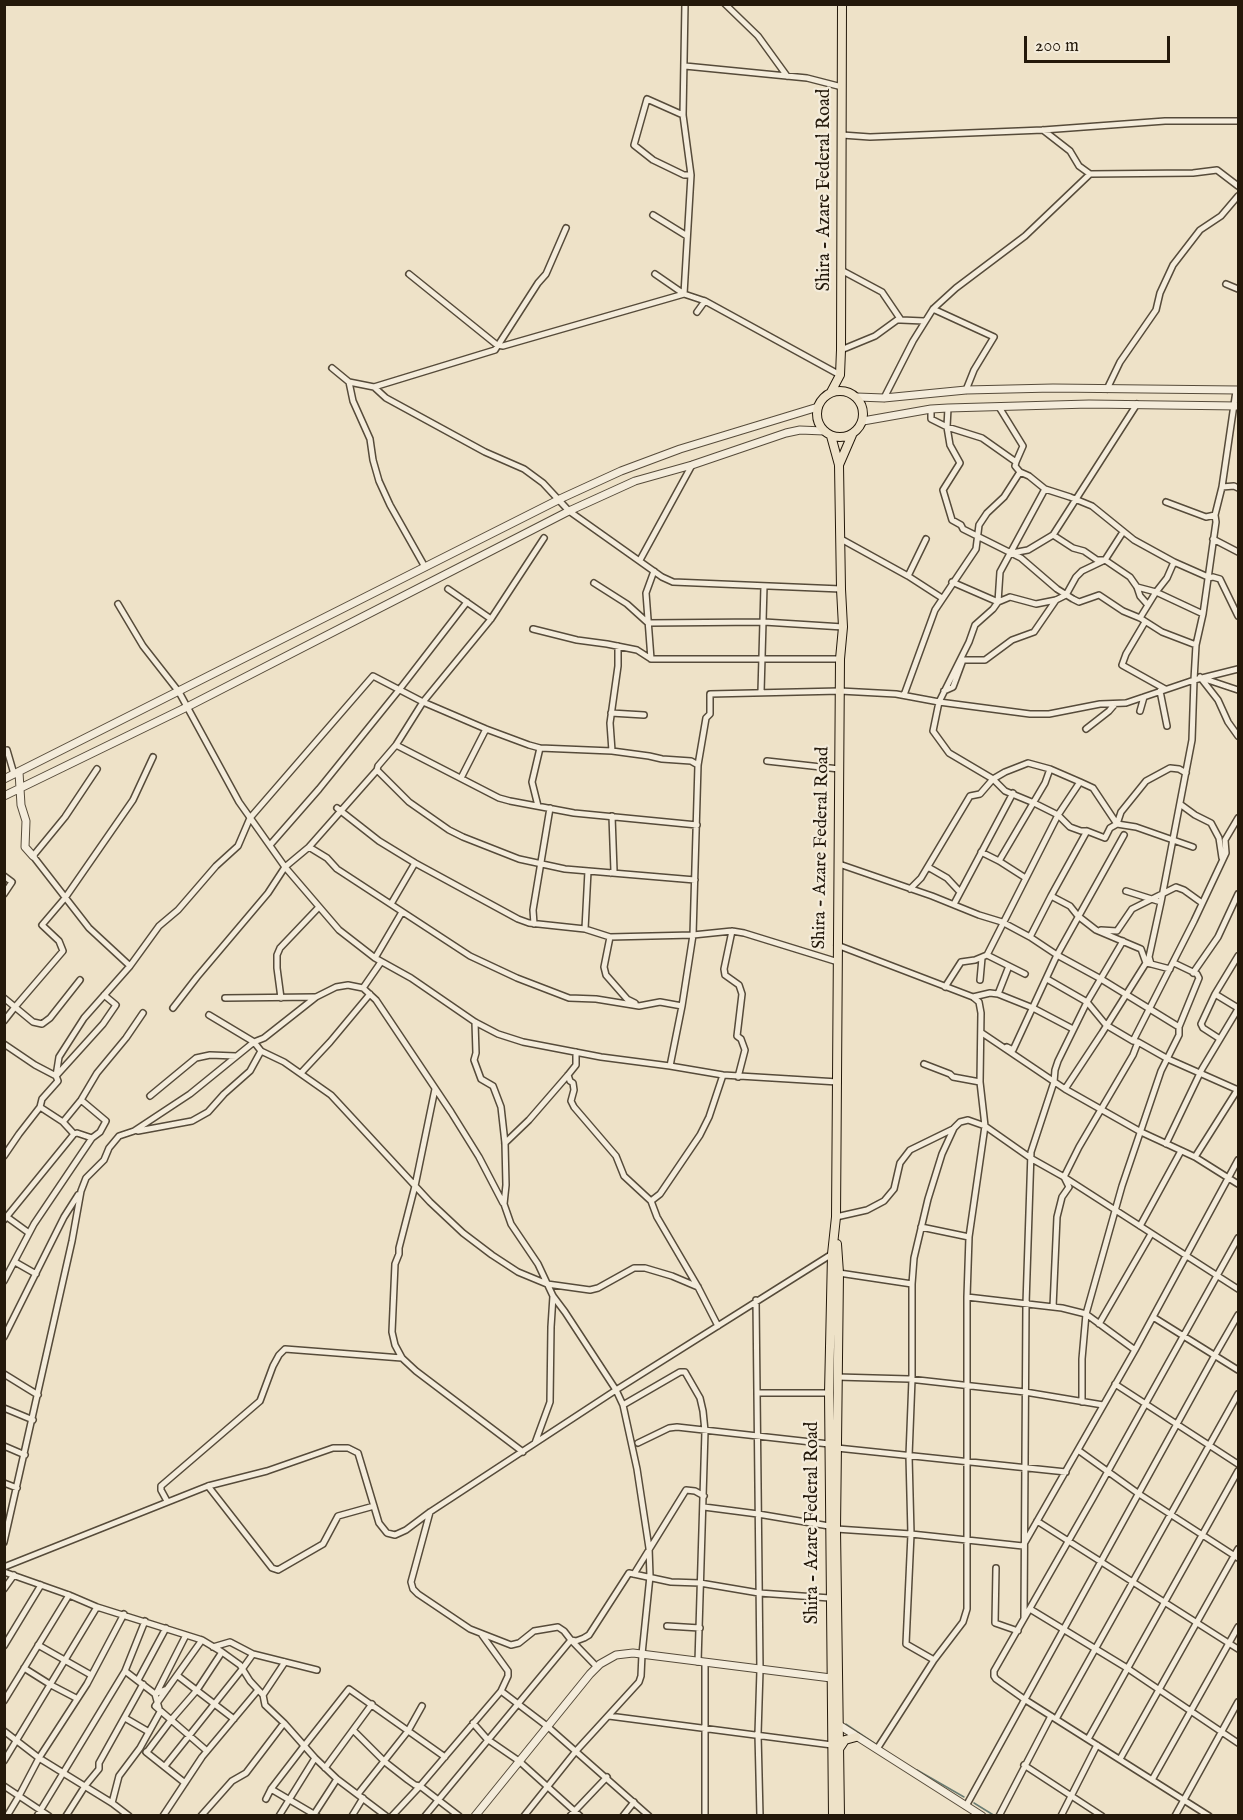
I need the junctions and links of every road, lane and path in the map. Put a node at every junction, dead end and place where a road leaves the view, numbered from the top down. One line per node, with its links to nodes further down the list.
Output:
1 (685, 4): 4 (street)
2 (725, 4): 5 (street)
3 (842, 4): 6 (main road, Shira - Azare Federal Road)
4 (684, 66): 5 (street); 7 (street)
5 (787, 76): 6 (street)
6 (842, 87): 10 (main road, Shira - Azare Federal Road)
7 (683, 115): 12 (street); 12 (street)
8 (1239, 121): 9 (street)
9 (1043, 130): 10 (street); 11 (street)
10 (842, 135): 18 (main road, Shira - Azare Federal Road)
11 (1090, 174): 13 (street); 25 (street)
12 (691, 175): 17 (street)
13 (1239, 186)
14 (1239, 196): 35 (street)
15 (653, 215): 17 (street)
16 (566, 228): 29 (street)
17 (687, 236): 23 (street)
18 (841, 270): 27 (street); 30 (main road, Shira - Azare Federal Road)
19 (409, 274): 29 (street)
20 (655, 274): 23 (street)
21 (1226, 284): 22 (street)
22 (1239, 289)
23 (684, 294): 24 (street); 29 (street)
24 (705, 301): 26 (street); 32 (street)
25 (933, 309): 28 (street); 36 (street)
26 (697, 312)
27 (901, 320): 28 (street); 30 (street)
28 (924, 321): 40 (street)
29 (497, 345): 34 (street)
30 (841, 350): 32 (main road, Shira - Azare Federal Road)
31 (332, 368): 33 (street)
32 (840, 375): 38 (main road, Shira - Azare Federal Road); 39 (main road)
33 (349, 382): 34 (street); 75 (street)
34 (374, 387): 58 (street)
35 (1107, 389): 36 (street); 37 (street)
36 (966, 390): 40 (street)
37 (1237, 390): 43 (street)
38 (831, 392): 39 (main road); 42 (main road)
39 (854, 395): 40 (street); 47 (main road)
40 (884, 398)
41 (1137, 404): 43 (street); 44 (street); 59 (street)
42 (818, 406): 49 (main road); 58 (street)
43 (1236, 406): 55 (street)
44 (999, 407): 45 (street); 51 (street)
45 (948, 408): 46 (street); 48 (street)
46 (931, 409): 47 (street); 48 (street)
47 (863, 421): 50 (main road)
48 (947, 427): 51 (street); 65 (street)
49 (827, 433): 50 (main road); 52 (street); 53 (main road, Shira - Azare Federal Road)
50 (852, 435): 53 (main road, Shira - Azare Federal Road)
51 (1016, 462): 54 (street)
52 (692, 465): 61 (street); 72 (street)
53 (839, 465): 67 (main road, Shira - Azare Federal Road)
54 (1020, 472): 57 (street); 65 (street)
55 (1222, 487): 56 (street); 62 (street)
56 (1239, 488)
57 (1045, 489): 59 (street); 71 (street)
58 (560, 499): 61 (street); 75 (street)
59 (1077, 500): 63 (street); 64 (street)
60 (1166, 502): 62 (street)
61 (569, 511): 72 (street); 120 (street)
62 (1215, 515): 69 (street)
63 (1123, 532): 73 (street); 74 (street)
64 (1053, 535): 71 (street); 73 (street)
65 (979, 536): 71 (street); 79 (street)
66 (544, 538): 95 (street)
67 (841, 539): 77 (street); 84 (main road, Shira - Azare Federal Road)
68 (926, 539): 77 (street)
69 (1213, 539): 70 (street); 78 (street)
70 (1239, 552)
71 (1010, 553): 86 (street); 90 (street)
72 (640, 560): 76 (street)
73 (1105, 560): 82 (street); 86 (street)
74 (1174, 562): 78 (street); 85 (street)
75 (425, 567): 113 (street)
76 (654, 571): 81 (street); 97 (street)
77 (908, 576): 87 (street)
78 (1208, 577): 93 (street); 94 (street)
79 (952, 582): 87 (street); 90 (street)
80 (594, 583): 97 (street)
81 (764, 586): 84 (street); 98 (street)
82 (1137, 586): 85 (street); 92 (street)
83 (448, 589): 89 (street)
84 (841, 589): 99 (main road, Shira - Azare Federal Road)
85 (1156, 592): 92 (street); 93 (street)
86 (1066, 595): 88 (street); 96 (street)
87 (942, 598): 115 (street)
88 (1056, 600): 90 (street); 112 (street)
89 (467, 602): 95 (street); 108 (street)
90 (998, 602): 112 (street)
91 (118, 604): 113 (street)
92 (1148, 605): 96 (street)
93 (1203, 614): 101 (street)
94 (1239, 616)
95 (491, 619): 117 (street)
96 (1142, 620): 101 (street); 109 (street)
97 (648, 622): 98 (street); 104 (street)
98 (764, 622): 99 (street); 103 (street)
99 (843, 627): 105 (main road, Shira - Azare Federal Road)
100 (532, 629): 102 (street)
101 (1196, 645): 107 (street)
102 (618, 646): 104 (street); 122 (street)
103 (763, 658): 104 (street); 105 (street); 114 (street)
104 (651, 659)
105 (840, 659): 111 (main road, Shira - Azare Federal Road)
106 (1239, 669): 107 (street)
107 (1197, 679): 109 (street); 110 (street); 127 (street); 140 (street)
108 (399, 690): 117 (street); 155 (street); 162 (street)
109 (1162, 690): 116 (street); 124 (street)
110 (1239, 690)
111 (840, 691): 114 (street); 115 (street); 136 (main road, Shira - Azare Federal Road)
112 (944, 691): 118 (street)
113 (178, 692): 120 (street); 139 (street)
114 (761, 692): 134 (street)
115 (904, 695): 118 (street)
116 (1144, 697): 119 (street); 121 (street)
117 (423, 702): 125 (street); 128 (street)
118 (939, 702): 119 (street); 143 (street)
119 (1114, 704): 126 (street)
120 (187, 707): 145 (street); 155 (street)
121 (1140, 711)
122 (611, 713): 123 (street); 131 (street)
123 (644, 715)
124 (1167, 726)
125 (486, 729): 129 (street); 142 (street)
126 (1086, 729)
127 (1239, 736)
128 (396, 745): 138 (street); 142 (street)
129 (540, 748): 131 (street); 150 (street)
130 (7, 750): 139 (street)
131 (612, 751): 134 (street)
132 (153, 757): 186 (street)
133 (767, 761): 136 (street)
134 (698, 765): 158 (street)
135 (97, 769): 166 (street)
136 (839, 769): 170 (main road, Shira - Azare Federal Road)
137 (1050, 769): 143 (street); 144 (street); 148 (street)
138 (376, 770): 152 (street); 171 (street)
139 (16, 773): 141 (street); 145 (street)
140 (1186, 773): 149 (street); 157 (street)
141 (4, 778)
142 (461, 778): 150 (street)
143 (993, 779): 146 (street); 173 (street)
144 (1080, 782): 153 (street); 157 (street)
145 (20, 789): 147 (street); 166 (street)
146 (1013, 793): 148 (street); 165 (street)
147 (4, 796)
148 (1034, 802): 153 (street); 168 (street)
149 (1180, 804): 161 (street); 167 (street)
150 (537, 806): 151 (street)
151 (550, 808): 154 (street); 171 (street)
152 (339, 809): 163 (street); 169 (street)
153 (1058, 814): 159 (street); 177 (street)
154 (612, 816): 158 (street); 175 (street)
155 (250, 818): 162 (street); 213 (street)
156 (1239, 818): 167 (street)
157 (1118, 824): 159 (street); 161 (street)
158 (697, 825): 178 (street)
159 (1087, 831): 185 (street)
160 (1124, 835): 194 (street)
161 (1173, 841): 164 (street); 182 (street)
162 (270, 845): 172 (street)
163 (309, 847): 172 (street); 190 (street)
164 (1193, 847)
165 (981, 852): 168 (street); 181 (street)
166 (33, 856): 186 (street)
167 (1222, 860): 189 (street)
168 (999, 861): 177 (street)
169 (415, 863): 190 (street); 196 (street)
170 (839, 864): 179 (street); 204 (main road, Shira - Azare Federal Road)
171 (541, 865): 174 (street); 196 (street)
172 (285, 867): 192 (street); 240 (street)
173 (928, 867): 179 (street); 181 (street)
174 (588, 871): 175 (street); 197 (street)
175 (611, 873): 178 (street)
176 (4, 876): 183 (street)
177 (1024, 878): 195 (street)
178 (695, 880): 200 (street)
179 (910, 888): 191 (street)
180 (1126, 891): 187 (street)
181 (960, 892): 191 (street)
182 (1163, 893): 187 (street); 188 (street); 189 (street)
183 (4, 894)
184 (1239, 894): 216 (street)
185 (1051, 896): 194 (street); 202 (street)
186 (65, 898): 213 (street); 239 (street)
187 (1152, 899): 188 (street); 198 (street)
188 (1161, 902): 212 (street)
189 (1202, 903): 211 (street)
190 (391, 904): 193 (street)
191 (954, 904): 195 (street)
192 (319, 907): 208 (street); 234 (street)
193 (402, 912): 208 (street); 237 (street)
194 (1078, 916): 198 (street); 205 (street)
195 (1002, 922): 202 (street); 206 (street)
196 (534, 924): 197 (street)
197 (585, 929): 201 (street)
198 (1096, 930): 203 (street)
199 (732, 931): 200 (street); 210 (street); 268 (street)
200 (693, 935): 201 (street); 238 (street)
201 (610, 937): 237 (street)
202 (1030, 937): 205 (street)
203 (1122, 941): 212 (street); 219 (street)
204 (837, 945): 210 (main road, Shira - Azare Federal Road); 222 (street)
205 (1057, 955): 218 (street); 219 (street)
206 (984, 956): 214 (street); 221 (street); 222 (street)
207 (1238, 956): 227 (street)
208 (375, 958): 209 (street)
209 (381, 962): 223 (street); 247 (street)
210 (837, 962): 269 (main road, Shira - Azare Federal Road)
211 (1174, 963): 215 (street); 216 (street)
212 (1148, 964): 215 (street); 226 (street)
213 (130, 966): 228 (street)
214 (1009, 966): 217 (street); 225 (street)
215 (1170, 969): 243 (street)
216 (1193, 972): 249 (street)
217 (1025, 974)
218 (1047, 979): 236 (street); 241 (street)
219 (1101, 979): 226 (street); 236 (street)
220 (80, 980): 239 (street)
221 (981, 980)
222 (945, 987): 231 (street)
223 (363, 988): 224 (street); 230 (street)
224 (370, 994): 263 (street); 272 (street)
225 (998, 994): 229 (street); 241 (street)
226 (1125, 994): 243 (street); 248 (street)
227 (1215, 994): 242 (street); 252 (street)
228 (104, 995): 266 (street); 266 (street)
229 (982, 995): 231 (street); 235 (street)
230 (316, 997): 234 (street); 253 (street)
231 (973, 997): 235 (street)
232 (4, 998): 239 (street)
233 (225, 998): 234 (street)
234 (281, 998)
235 (979, 1002): 251 (street)
236 (1087, 1002): 248 (street); 250 (street)
237 (639, 1006): 238 (street)
238 (682, 1006): 262 (street)
239 (15, 1007): 246 (street)
240 (173, 1008)
241 (1033, 1008): 250 (street); 255 (street)
242 (1239, 1009): 252 (street)
243 (1148, 1010): 249 (street); 254 (street)
244 (143, 1013): 276 (street)
245 (209, 1015): 253 (street)
246 (4, 1021)
247 (475, 1022): 258 (street); 286 (street)
248 (1106, 1025): 254 (street); 273 (street)
249 (1179, 1027): 260 (street)
250 (1073, 1029): 271 (street)
251 (982, 1033): 255 (street); 270 (street)
252 (1220, 1039): 264 (street)
253 (254, 1042): 257 (street); 259 (street)
254 (1135, 1042): 260 (street); 278 (street)
255 (997, 1043): 271 (street)
256 (4, 1044): 266 (street)
257 (261, 1051): 263 (street); 282 (street)
258 (576, 1052): 262 (street); 267 (street)
259 (236, 1056): 275 (street); 282 (street)
260 (1168, 1059): 264 (street); 283 (street)
261 (924, 1064): 270 (street)
262 (670, 1066): 265 (street)
263 (301, 1073): 296 (street)
264 (1200, 1073): 274 (street); 287 (street)
265 (723, 1075): 268 (street); 298 (street)
266 (56, 1076): 277 (street)
267 (568, 1076): 286 (street); 298 (street)
268 (738, 1077): 269 (street)
269 (838, 1082): 301 (main road, Shira - Azare Federal Road)
270 (980, 1082): 280 (street)
271 (1054, 1082): 273 (street); 291 (street)
272 (435, 1089): 296 (street); 299 (street)
273 (1065, 1089): 278 (street)
274 (1238, 1090): 290 (street)
275 (150, 1096)
276 (81, 1100): 279 (street); 285 (street)
277 (40, 1107): 279 (street); 289 (street)
278 (1101, 1110): 283 (street); 293 (street)
279 (63, 1122): 284 (street)
280 (985, 1126): 281 (street); 291 (street); 308 (street)
281 (954, 1128): 301 (street); 304 (street)
282 (134, 1131): 297 (street)
283 (1141, 1132): 287 (street); 300 (street)
284 (74, 1134): 285 (street); 302 (street)
285 (92, 1138): 306 (street)
286 (505, 1143): 299 (street)
287 (1166, 1144): 288 (street)
288 (1181, 1151): 290 (street); 303 (street)
289 (4, 1156)
290 (1195, 1157): 294 (street)
291 (1032, 1159): 293 (street); 325 (street)
292 (1239, 1160): 294 (street)
293 (1064, 1177): 300 (street); 326 (street)
294 (1229, 1178): 295 (street); 311 (street)
295 (1239, 1184)
296 (415, 1186): 318 (street); 336 (street)
297 (81, 1191): 315 (street); 348 (street)
298 (651, 1201): 320 (street)
299 (504, 1204): 318 (street)
300 (1115, 1211): 303 (street); 327 (street)
301 (836, 1217): 305 (main road, Shira - Azare Federal Road)
302 (6, 1218): 306 (street)
303 (1140, 1226): 307 (street)
304 (921, 1227): 308 (street); 319 (street)
305 (836, 1231): 310 (main road, Shira - Azare Federal Road); 314 (main road, Shira - Azare Federal Road)
306 (29, 1233): 312 (street)
307 (1151, 1234): 311 (street); 330 (street)
308 (969, 1238): 323 (street)
309 (1239, 1238): 316 (street)
310 (832, 1254): 324 (street); 346 (main road, Shira - Azare Federal Road)
311 (1186, 1256): 316 (street); 329 (street)
312 (15, 1262): 313 (street); 315 (street)
313 (6, 1273): 317 (street)
314 (839, 1273): 319 (street); 339 (main road, Shira - Azare Federal Road)
315 (36, 1274): 333 (street)
316 (1218, 1276): 321 (street); 332 (street)
317 (4, 1281)
318 (548, 1284): 320 (street); 322 (street)
319 (912, 1284): 340 (street)
320 (698, 1287): 331 (street)
321 (1239, 1289)
322 (553, 1296): 343 (street); 358 (street)
323 (967, 1297): 325 (street); 342 (street)
324 (756, 1300): 331 (street); 345 (street)
325 (1026, 1304): 326 (street); 344 (street)
326 (1053, 1307): 327 (street)
327 (1086, 1314): 330 (street); 349 (street)
328 (1239, 1315): 335 (street)
329 (1153, 1317): 332 (street); 334 (street)
330 (1099, 1324): 334 (street)
331 (718, 1326): 343 (street)
332 (1184, 1336): 335 (street); 350 (street)
333 (4, 1337)
334 (1135, 1350): 341 (street)
335 (1215, 1355): 337 (street); 355 (street)
336 (402, 1358): 364 (street); 378 (street)
337 (1239, 1370)
338 (4, 1374): 348 (street)
339 (837, 1377): 340 (street); 361 (main road, Shira - Azare Federal Road)
340 (912, 1379): 342 (street); 366 (street)
341 (1115, 1384): 350 (street); 352 (street)
342 (968, 1386): 344 (street); 367 (street)
343 (616, 1390): 351 (street); 358 (street)
344 (1025, 1392): 349 (street); 369 (street)
345 (757, 1393): 346 (street); 357 (street)
346 (829, 1393): 361 (main road, Shira - Azare Federal Road)
347 (1239, 1394): 362 (street)
348 (38, 1395): 354 (street)
349 (1082, 1402): 352 (street)
350 (1146, 1404): 355 (street); 372 (street)
351 (623, 1405): 356 (street); 393 (street)
352 (1103, 1405): 363 (street)
353 (4, 1408): 354 (street)
354 (33, 1420): 365 (street)
355 (1177, 1424): 362 (street); 376 (street)
356 (705, 1431): 357 (street); 359 (street); 377 (street)
357 (757, 1435): 361 (street); 382 (street)
358 (536, 1443): 364 (street)
359 (638, 1443)
360 (4, 1446): 365 (street)
361 (833, 1446): 366 (street); 386 (main road, Shira - Azare Federal Road)
362 (1210, 1446): 368 (street); 383 (street)
363 (1078, 1450): 371 (street); 372 (street)
364 (523, 1452): 381 (street)
365 (25, 1455): 375 (street)
366 (909, 1456): 367 (street); 387 (street)
367 (968, 1463): 369 (street); 389 (street)
368 (1239, 1464)
369 (1024, 1468): 371 (street); 392 (street)
370 (1239, 1471): 388 (street)
371 (1066, 1472): 385 (street)
372 (1108, 1472): 376 (street); 390 (street)
373 (4, 1483): 375 (street)
374 (208, 1486): 378 (street); 379 (street); 379 (street)
375 (17, 1488): 384 (street)
376 (1139, 1494): 383 (street); 396 (street)
377 (704, 1496): 380 (street); 393 (street)
378 (167, 1501): 397 (street)
379 (374, 1506): 381 (street)
380 (704, 1507): 382 (street); 404 (street)
381 (430, 1512): 423 (street)
382 (758, 1514): 386 (street); 407 (street)
383 (1172, 1515): 388 (street); 403 (street)
384 (7, 1519): 391 (street)
385 (1037, 1521): 390 (street); 392 (street)
386 (833, 1527): 387 (street); 409 (main road, Shira - Azare Federal Road); 477 (main road, Shira - Azare Federal Road)
387 (910, 1534): 389 (street); 436 (street)
388 (1203, 1535): 395 (street); 410 (street)
389 (967, 1541): 392 (street); 436 (street)
390 (1069, 1541): 396 (street); 412 (street)
391 (4, 1542)
392 (1023, 1546): 414 (street)
393 (650, 1548): 400 (street); 402 (street)
394 (1239, 1549): 395 (street)
395 (1237, 1557): 416 (street)
396 (1101, 1561): 403 (street); 421 (street)
397 (4, 1567)
398 (996, 1568): 422 (street)
399 (4, 1572): 401 (street)
400 (634, 1574): 402 (street); 426 (street)
401 (14, 1575): 405 (street); 406 (street)
402 (650, 1576): 404 (street); 435 (street)
403 (1133, 1581): 410 (street); 431 (street)
404 (700, 1583): 407 (street); 420 (street)
405 (41, 1585): 408 (street); 429 (street)
406 (4, 1589)
407 (759, 1593): 409 (street); 445 (street)
408 (69, 1595): 411 (street); 428 (street)
409 (830, 1598): 449 (main road, Shira - Azare Federal Road)
410 (1165, 1602): 416 (street); 443 (street)
411 (97, 1607): 413 (street); 437 (street)
412 (1030, 1609): 414 (street); 421 (street)
413 (124, 1614): 415 (street); 447 (street)
414 (1024, 1620): 422 (street)
415 (145, 1621): 419 (street); 446 (street)
416 (1197, 1623): 427 (street); 454 (street)
417 (667, 1626): 420 (street)
418 (1239, 1627): 427 (street)
419 (166, 1628): 424 (street); 450 (street)
420 (700, 1628): 439 (street)
421 (1063, 1629): 431 (street); 459 (street)
422 (1018, 1631): 459 (street)
423 (480, 1633): 426 (street); 455 (street)
424 (186, 1635): 425 (street); 457 (street)
425 (202, 1640): 430 (street); 448 (street)
426 (571, 1640): 440 (street); 465 (street)
427 (1230, 1643): 432 (street); 468 (street)
428 (38, 1645): 437 (street); 441 (street)
429 (4, 1646)
430 (213, 1647): 433 (street); 434 (street)
431 (1095, 1649): 443 (street); 473 (street)
432 (1239, 1649)
433 (222, 1652): 442 (street); 453 (street)
434 (253, 1654): 438 (street); 442 (street)
435 (642, 1654): 439 (street); 440 (street); 469 (street)
436 (934, 1660): 495 (street)
437 (66, 1661): 447 (street); 451 (street)
438 (285, 1662): 444 (street); 456 (street)
439 (702, 1662): 445 (street); 479 (street)
440 (597, 1667): 478 (street)
441 (24, 1668): 451 (street); 461 (street)
442 (243, 1668): 456 (street); 463 (street)
443 (1127, 1668): 454 (street); 489 (street)
444 (317, 1670)
445 (760, 1670): 449 (street); 485 (street)
446 (125, 1671): 450 (street); 509 (street)
447 (91, 1676): 458 (street)
448 (178, 1676): 452 (street); 453 (street)
449 (831, 1678): 494 (main road, Shira - Azare Federal Road)
450 (141, 1682): 457 (street); 471 (street)
451 (51, 1685): 458 (street); 490 (street)
452 (167, 1689): 457 (street); 460 (street)
453 (197, 1690): 463 (street); 474 (street)
454 (1159, 1690): 468 (street); 502 (street)
455 (501, 1691): 465 (street); 476 (street)
456 (261, 1692): 472 (street); 475 (street)
457 (155, 1694): 460 (street)
458 (76, 1698): 500 (street)
459 (1024, 1699): 470 (street); 528 (street)
460 (159, 1700): 467 (street)
461 (4, 1701)
462 (1239, 1702): 484 (street)
463 (214, 1704): 472 (street); 486 (street)
464 (372, 1704): 480 (street); 482 (street); 493 (street)
465 (518, 1704): 478 (street); 488 (street)
466 (422, 1706): 482 (street)
467 (160, 1712): 474 (street); 483 (street)
468 (1191, 1712): 484 (street); 512 (street)
469 (609, 1716): 479 (street); 498 (street)
470 (1050, 1716): 473 (street); 506 (street)
471 (125, 1718): 483 (street); 515 (street)
472 (234, 1719): 497 (street)
473 (1056, 1719): 489 (street)
474 (171, 1720): 486 (street); 496 (street)
475 (284, 1723): 493 (street); 536 (street)
476 (473, 1723): 488 (street); 499 (street)
477 (839, 1725): 487 (street); 494 (main road, Shira - Azare Federal Road)
478 (547, 1726): 498 (street); 504 (street)
479 (705, 1728): 485 (street); 549 (street)
480 (353, 1730): 505 (street); 508 (street)
481 (4, 1731): 490 (street)
482 (408, 1731): 499 (street); 505 (street)
483 (149, 1732): 496 (street)
484 (1222, 1733): 491 (street); 525 (street)
485 (758, 1734): 494 (street); 550 (street)
486 (189, 1736): 497 (street); 507 (street)
487 (856, 1737): 494 (main road); 495 (street)
488 (488, 1739): 504 (street); 524 (street)
489 (1088, 1739): 492 (street)
490 (16, 1740): 500 (street); 503 (street)
491 (1239, 1743)
492 (1097, 1745): 502 (street); 521 (street)
493 (304, 1746): 501 (street); 518 (street)
494 (836, 1747): 551 (main road, Shira - Azare Federal Road); 552 (main road, Shira - Azare Federal Road)
495 (877, 1749): 528 (street)
496 (142, 1751): 507 (street); 527 (street)
497 (207, 1751): 513 (street)
498 (576, 1751): 510 (street); 517 (street)
499 (445, 1757): 516 (street)
500 (39, 1758): 509 (street); 519 (street)
501 (315, 1758): 508 (street); 523 (street)
502 (1120, 1760): 512 (street)
503 (4, 1761)
504 (519, 1761): 517 (street); 544 (street)
505 (385, 1762): 516 (street); 520 (street)
506 (1024, 1765): 521 (street); 554 (street)
507 (165, 1766): 513 (street)
508 (326, 1768): 511 (street)
509 (62, 1773): 515 (street); 529 (street)
510 (607, 1777): 526 (street); 530 (street)
511 (337, 1779): 520 (street); 538 (street)
512 (1152, 1780): 525 (street)
513 (185, 1783): 535 (street)
514 (4, 1786): 519 (street)
515 (85, 1786): 527 (street); 533 (street)
516 (420, 1786): 524 (street); 541 (street)
517 (547, 1787): 530 (street); 545 (street)
518 (271, 1790): 522 (street); 523 (street)
519 (20, 1796): 529 (street); 531 (street)
520 (361, 1796): 539 (street); 540 (street)
521 (1071, 1796): 555 (street); 556 (street)
522 (266, 1799)
523 (289, 1800): 537 (street); 538 (street)
524 (438, 1800): 542 (street); 543 (street)
525 (1184, 1800): 557 (street); 558 (street)
526 (634, 1802): 547 (street); 548 (street)
527 (112, 1803): 534 (street)
528 (966, 1806): 553 (street)
529 (39, 1813): 532 (street)
530 (572, 1813): 546 (street)
531 (7, 1815)
532 (49, 1815)
533 (66, 1815)
534 (129, 1815)
535 (163, 1815)
536 (201, 1815)
537 (279, 1815)
538 (314, 1815)
539 (352, 1815)
540 (386, 1815)
541 (392, 1815)
542 (425, 1815)
543 (459, 1815)
544 (475, 1815)
545 (524, 1815)
546 (580, 1815)
547 (623, 1815)
548 (650, 1815)
549 (705, 1815)
550 (760, 1815)
551 (833, 1815)
552 (840, 1815)
553 (982, 1815)
554 (999, 1815)
555 (1061, 1815)
556 (1102, 1815)
557 (1175, 1815)
558 (1209, 1815)

